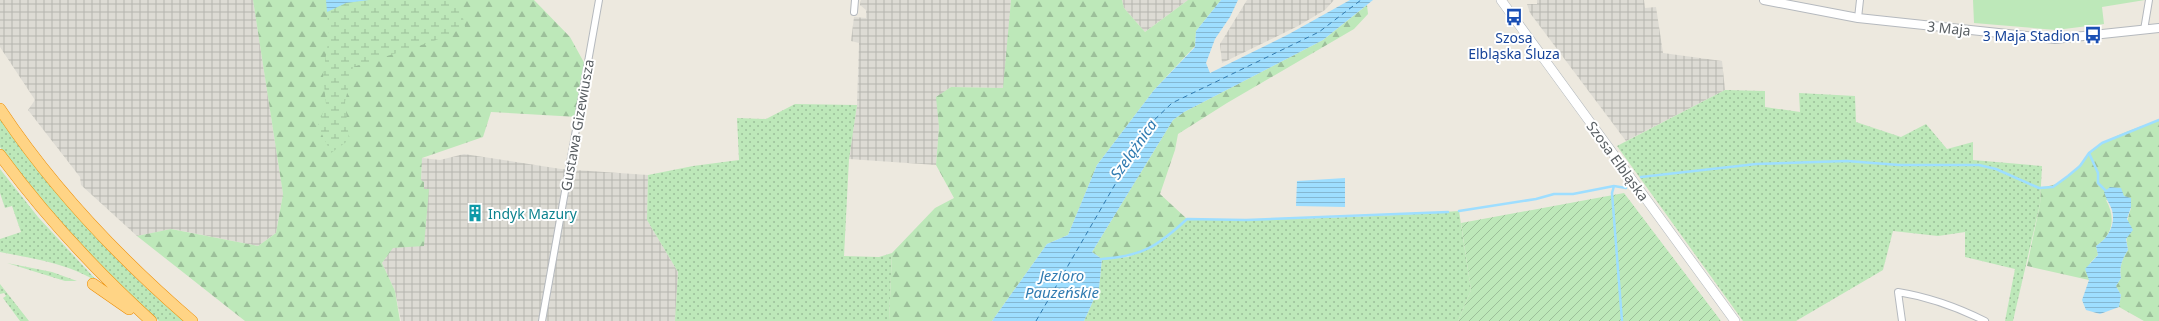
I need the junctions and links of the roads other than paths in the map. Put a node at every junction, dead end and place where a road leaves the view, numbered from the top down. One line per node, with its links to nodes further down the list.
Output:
1 (599, 0): 18 (street, Gustawa Gizewiusza)
2 (855, 0): 8 (street)
3 (1501, 0): 19 (main road, Szosa Elbląska)
4 (1764, 0): 7 (street, 3 Maja)
5 (1860, 0): 9 (street)
6 (2149, 0): 11 (street)
7 (1799, 4): 9 (street, 3 Maja)
8 (854, 12)
9 (1858, 18): 11 (street, 3 Maja)
10 (2159, 28): 11 (street, 3 Maja)
11 (2144, 30)
12 (0, 109): 17 (highway)
13 (0, 155): 16 (highway)
14 (93, 284): 15 (highway)
15 (147, 321)
16 (151, 321)
17 (192, 321)
18 (542, 321)
19 (1735, 321)
20 (1902, 321): 21 (street)
21 (1985, 321)

